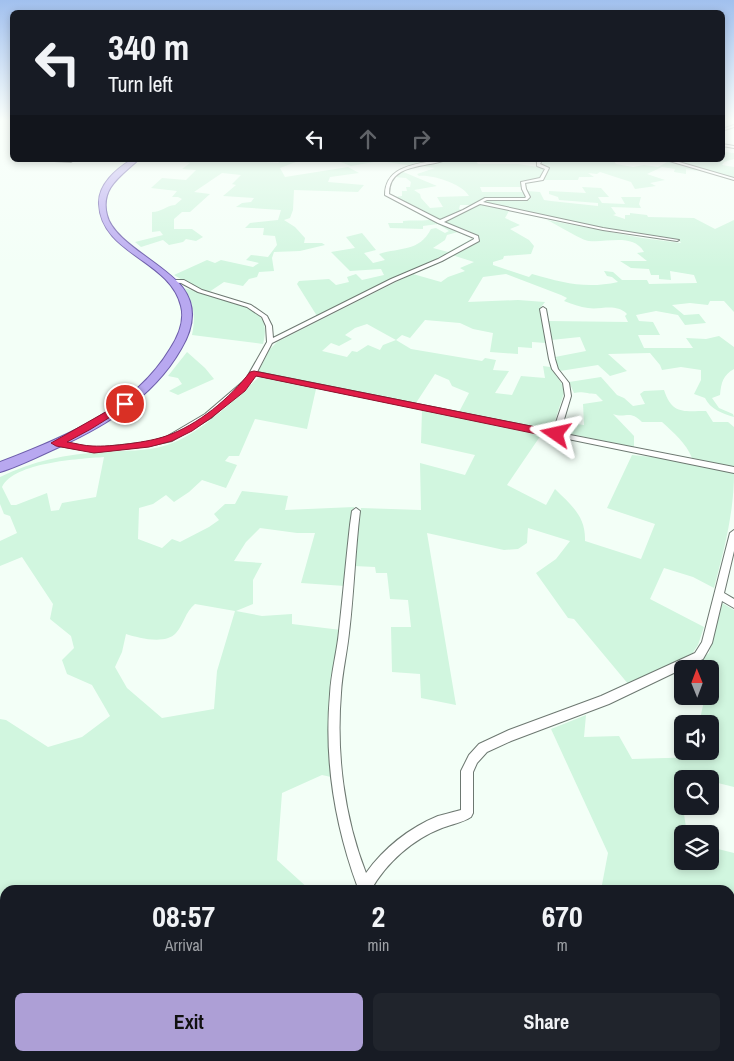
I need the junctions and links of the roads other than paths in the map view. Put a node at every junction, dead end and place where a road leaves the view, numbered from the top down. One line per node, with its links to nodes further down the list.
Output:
1 (122, 170): 9 (main road)
2 (408, 170): 7 (street)
3 (546, 170): 6 (street)
4 (701, 170): 5 (street)
5 (734, 179)
6 (480, 203): 7 (street); 8 (street)
7 (440, 222): 11 (street)
8 (677, 240)
9 (170, 281): 11 (street); 14 (main road)
10 (543, 309): 13 (street)
11 (270, 342): 12 (street)
12 (254, 373): 13 (street); 14 (street)
13 (556, 434): 16 (street)
14 (56, 443): 15 (main road)
15 (0, 467)
16 (734, 470)
17 (356, 511): 21 (street)
18 (734, 533): 19 (street)
19 (718, 594): 20 (street); 22 (street)
20 (734, 604)
21 (363, 885)
22 (367, 885)

